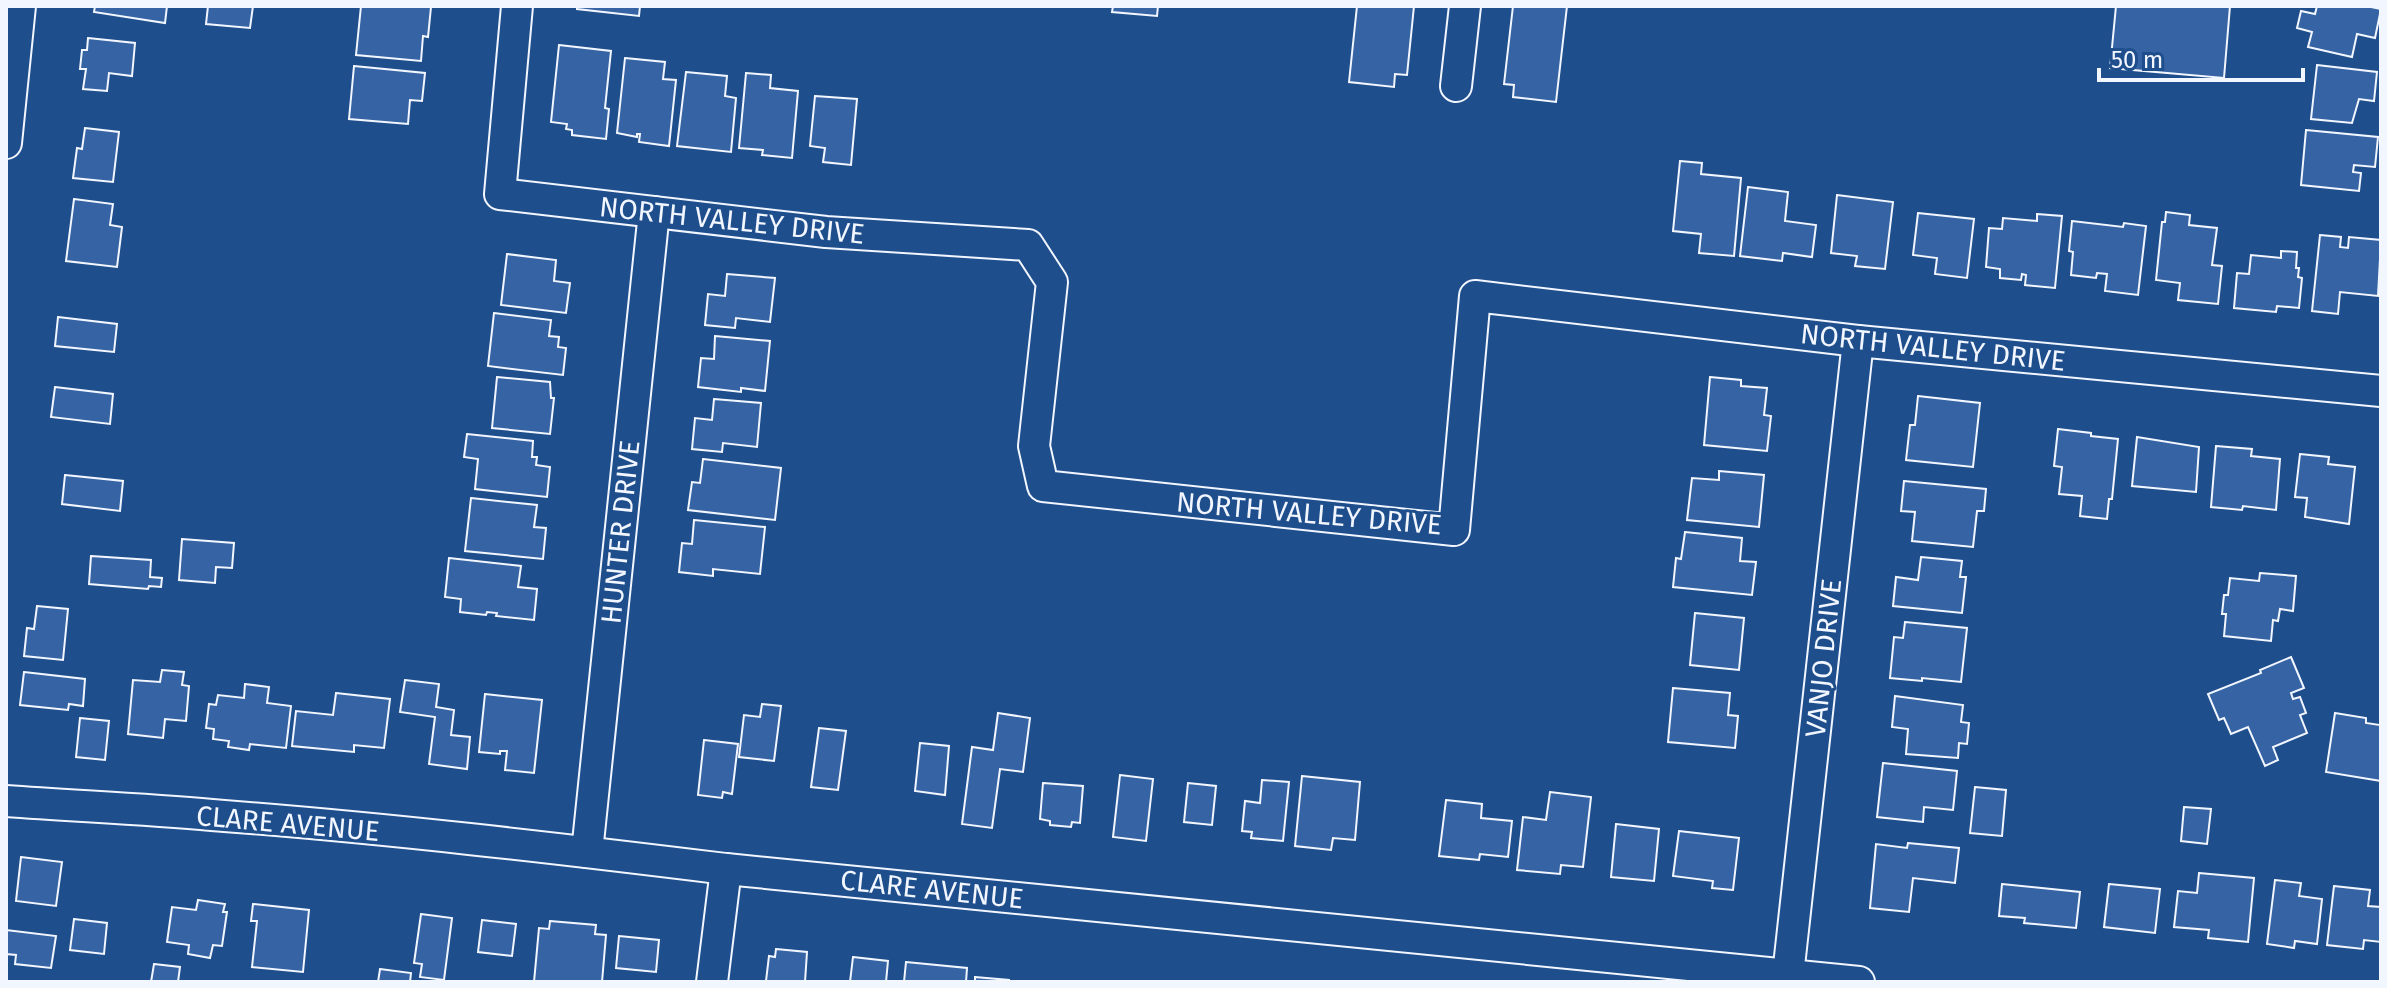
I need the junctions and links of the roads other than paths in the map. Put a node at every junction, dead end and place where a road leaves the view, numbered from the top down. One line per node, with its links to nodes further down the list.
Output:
1 (20, 6): 5 (street)
2 (517, 6): 6 (street, NORTH VALLEY DRIVE)
3 (1465, 6): 4 (street)
4 (1456, 86)
5 (6, 143)
6 (654, 212): 7 (street, NORTH VALLEY DRIVE); 10 (street, HUNTER DRIVE)
7 (1858, 341): 8 (street, NORTH VALLEY DRIVE); 12 (street, VANJO DRIVE)
8 (2381, 391)
9 (6, 801): 10 (street, CLARE AVENUE)
10 (587, 852): 11 (street, CLARE AVENUE)
11 (726, 869): 12 (street, CLARE AVENUE); 13 (street)
12 (1788, 975): 14 (street, CLARE AVENUE)
13 (712, 982)
14 (1859, 982)

